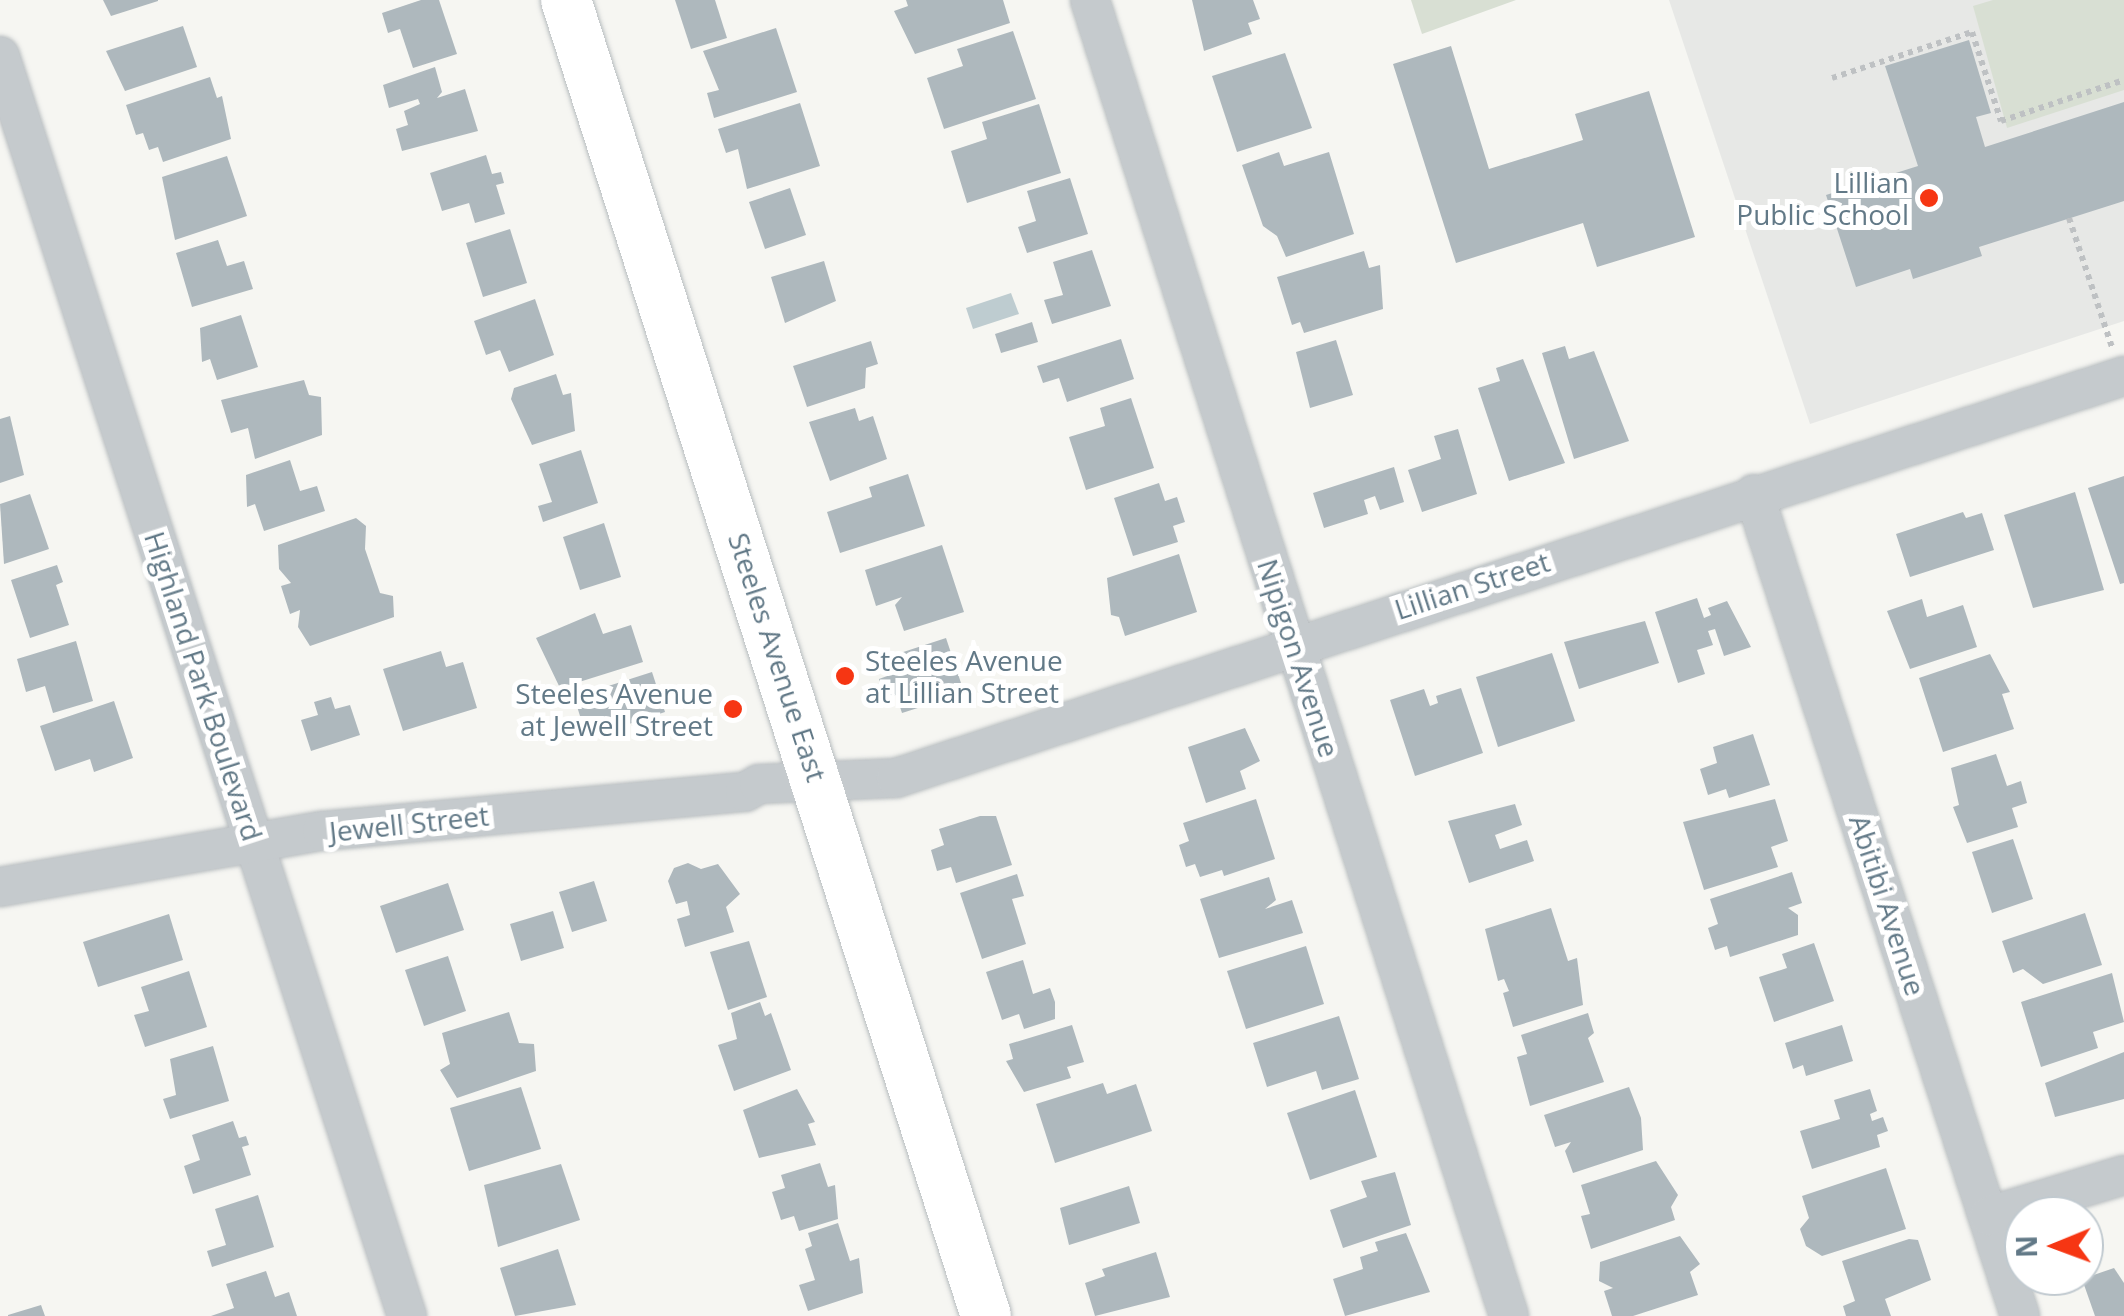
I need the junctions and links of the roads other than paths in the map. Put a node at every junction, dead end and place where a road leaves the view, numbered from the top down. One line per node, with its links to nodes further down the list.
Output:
1 (566, 0): 7 (main road, Steeles Avenue East)
2 (1090, 0): 6 (street, Nipigon Avenue)
3 (0, 56): 8 (street, Highland Park Boulevard)
4 (2123, 376): 5 (street, Lillian Street)
5 (1754, 494): 6 (street, Lillian Street); 11 (street, Abitibi Avenue)
6 (1294, 643): 7 (street, Lillian Street); 14 (street, Nipigon Avenue)
7 (819, 782): 8 (street, Jewell Street); 13 (main road, Steeles Avenue East)
8 (256, 846): 9 (street, Jewell Street); 12 (street, Highland Park Boulevard)
9 (0, 886)
10 (2124, 1176): 11 (street)
11 (1989, 1216): 15 (street, Abitibi Avenue)
12 (408, 1316)
13 (986, 1316)
14 (1510, 1316)
15 (2020, 1316)

